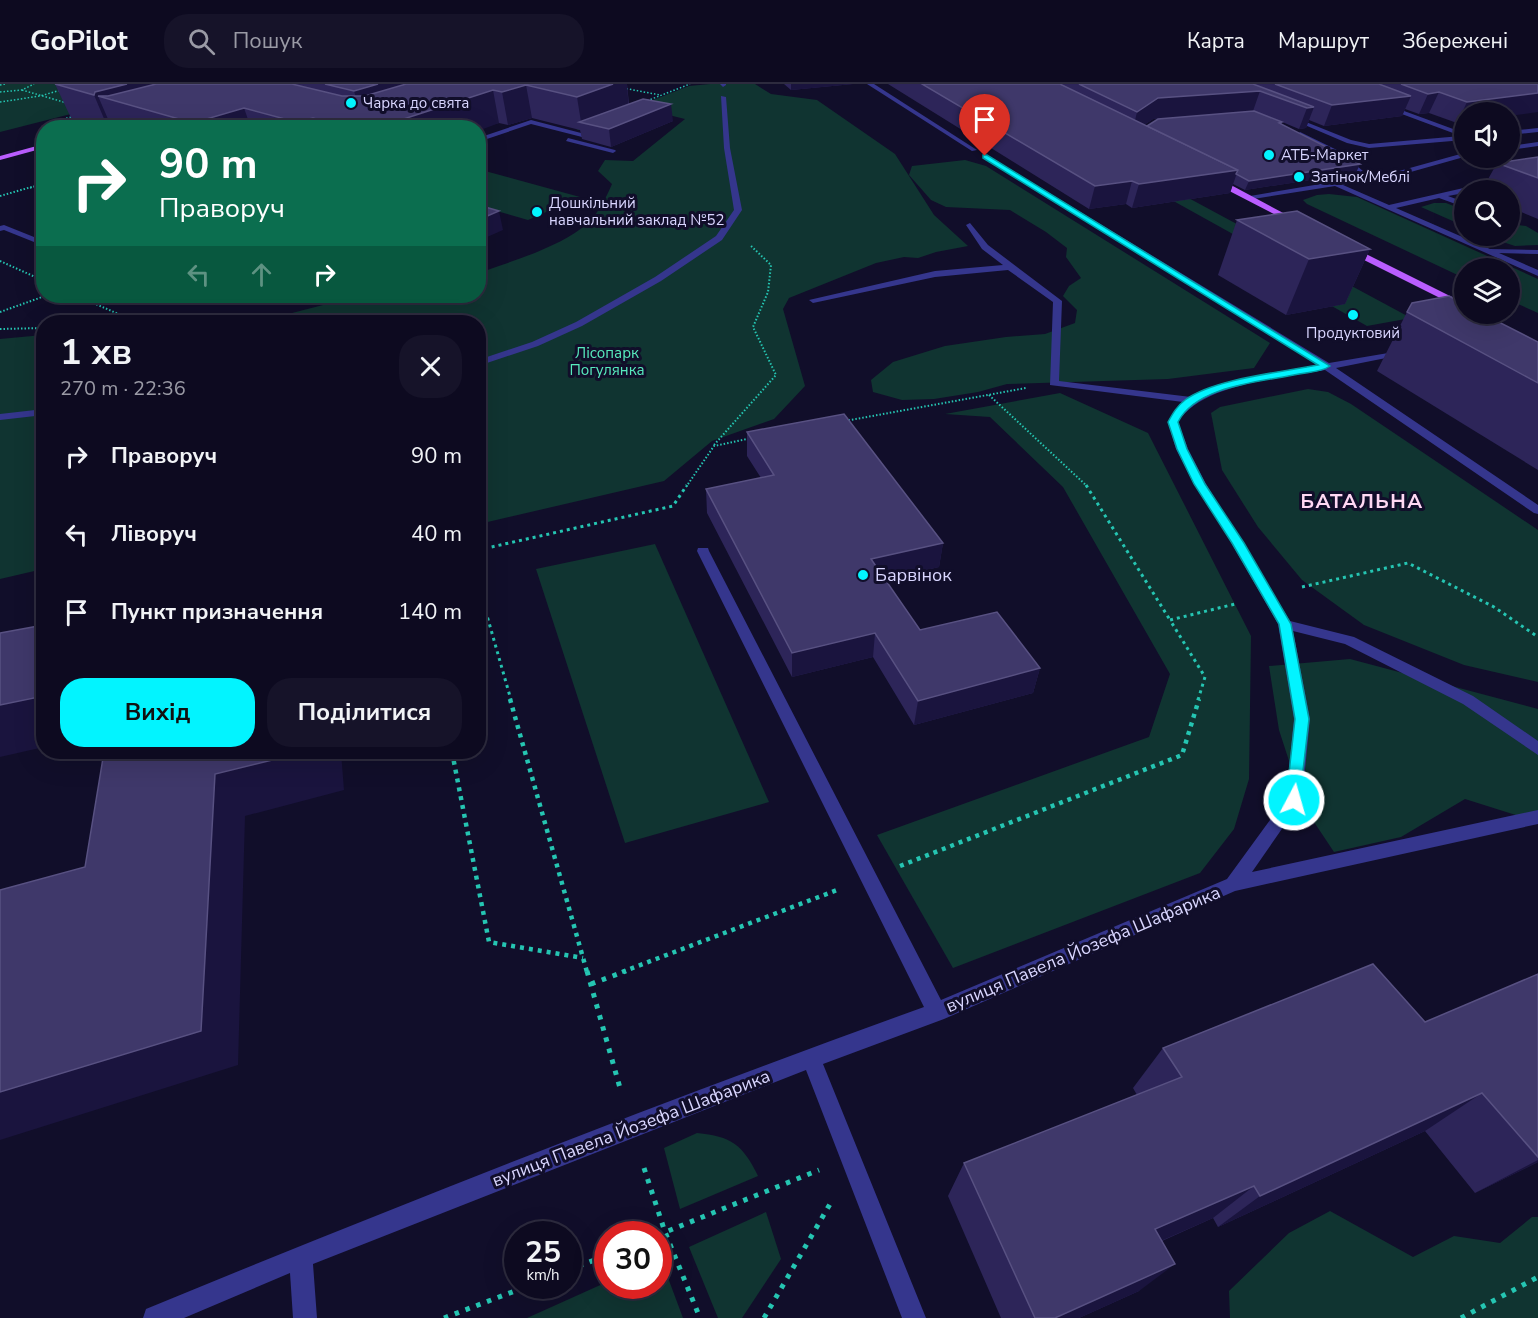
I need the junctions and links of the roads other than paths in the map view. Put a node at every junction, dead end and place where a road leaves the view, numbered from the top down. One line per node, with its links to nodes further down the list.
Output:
1 (870, 84): 16 (street)
2 (723, 97): 41 (street)
3 (1380, 104): 7 (street)
4 (1276, 112): 11 (street)
5 (602, 127): 10 (street)
6 (1538, 130): 8 (street)
7 (1454, 132)
8 (1520, 132)
9 (1297, 133): 23 (street)
10 (582, 135): 12 (street); 17 (street)
11 (1454, 137)
12 (486, 138)
13 (1538, 144): 14 (street)
14 (1520, 146)
15 (36, 148): 19 (main road)
16 (974, 150)
17 (613, 151)
18 (985, 156): 42 (street)
19 (0, 158)
20 (1454, 158): 23 (street)
21 (1201, 173): 26 (main road)
22 (1538, 173): 25 (street)
23 (1368, 179): 24 (street)
24 (1336, 184): 26 (street); 28 (street)
25 (1440, 196): 27 (street); 28 (street)
26 (1250, 198): 31 (main road)
27 (1454, 202)
28 (1388, 207): 34 (street)
29 (970, 225): 36 (street)
30 (0, 229): 32 (street)
31 (1311, 229)
32 (36, 241)
33 (1342, 245): 39 (main road)
34 (1482, 249): 35 (street); 37 (street)
35 (1538, 252)
36 (1010, 267): 38 (street); 43 (street)
37 (1538, 273)
38 (813, 300)
39 (1454, 302)
40 (1425, 347): 42 (street, вулиця Павела Йозефа Шафарика)
41 (486, 360)
42 (1326, 366): 43 (street, вулиця Павела Йозефа Шафарика); 46 (street)
43 (1191, 400): 48 (street, вулиця Павела Йозефа Шафарика)
44 (36, 413): 45 (street)
45 (0, 417)
46 (1538, 510)
47 (703, 550): 52 (street)
48 (1285, 624): 49 (street); 51 (street, вулиця Павела Йозефа Шафарика)
49 (1538, 749)
50 (1538, 817): 51 (street)
51 (1233, 884): 52 (street, вулиця Павела Йозефа Шафарика)
52 (937, 1012): 53 (street, вулиця Павела Йозефа Шафарика)
53 (811, 1058): 54 (street, вулиця Павела Йозефа Шафарика); 57 (street)
54 (301, 1257): 55 (street, вулиця Павела Йозефа Шафарика); 56 (street)
55 (155, 1318)
56 (305, 1318)
57 (914, 1318)

